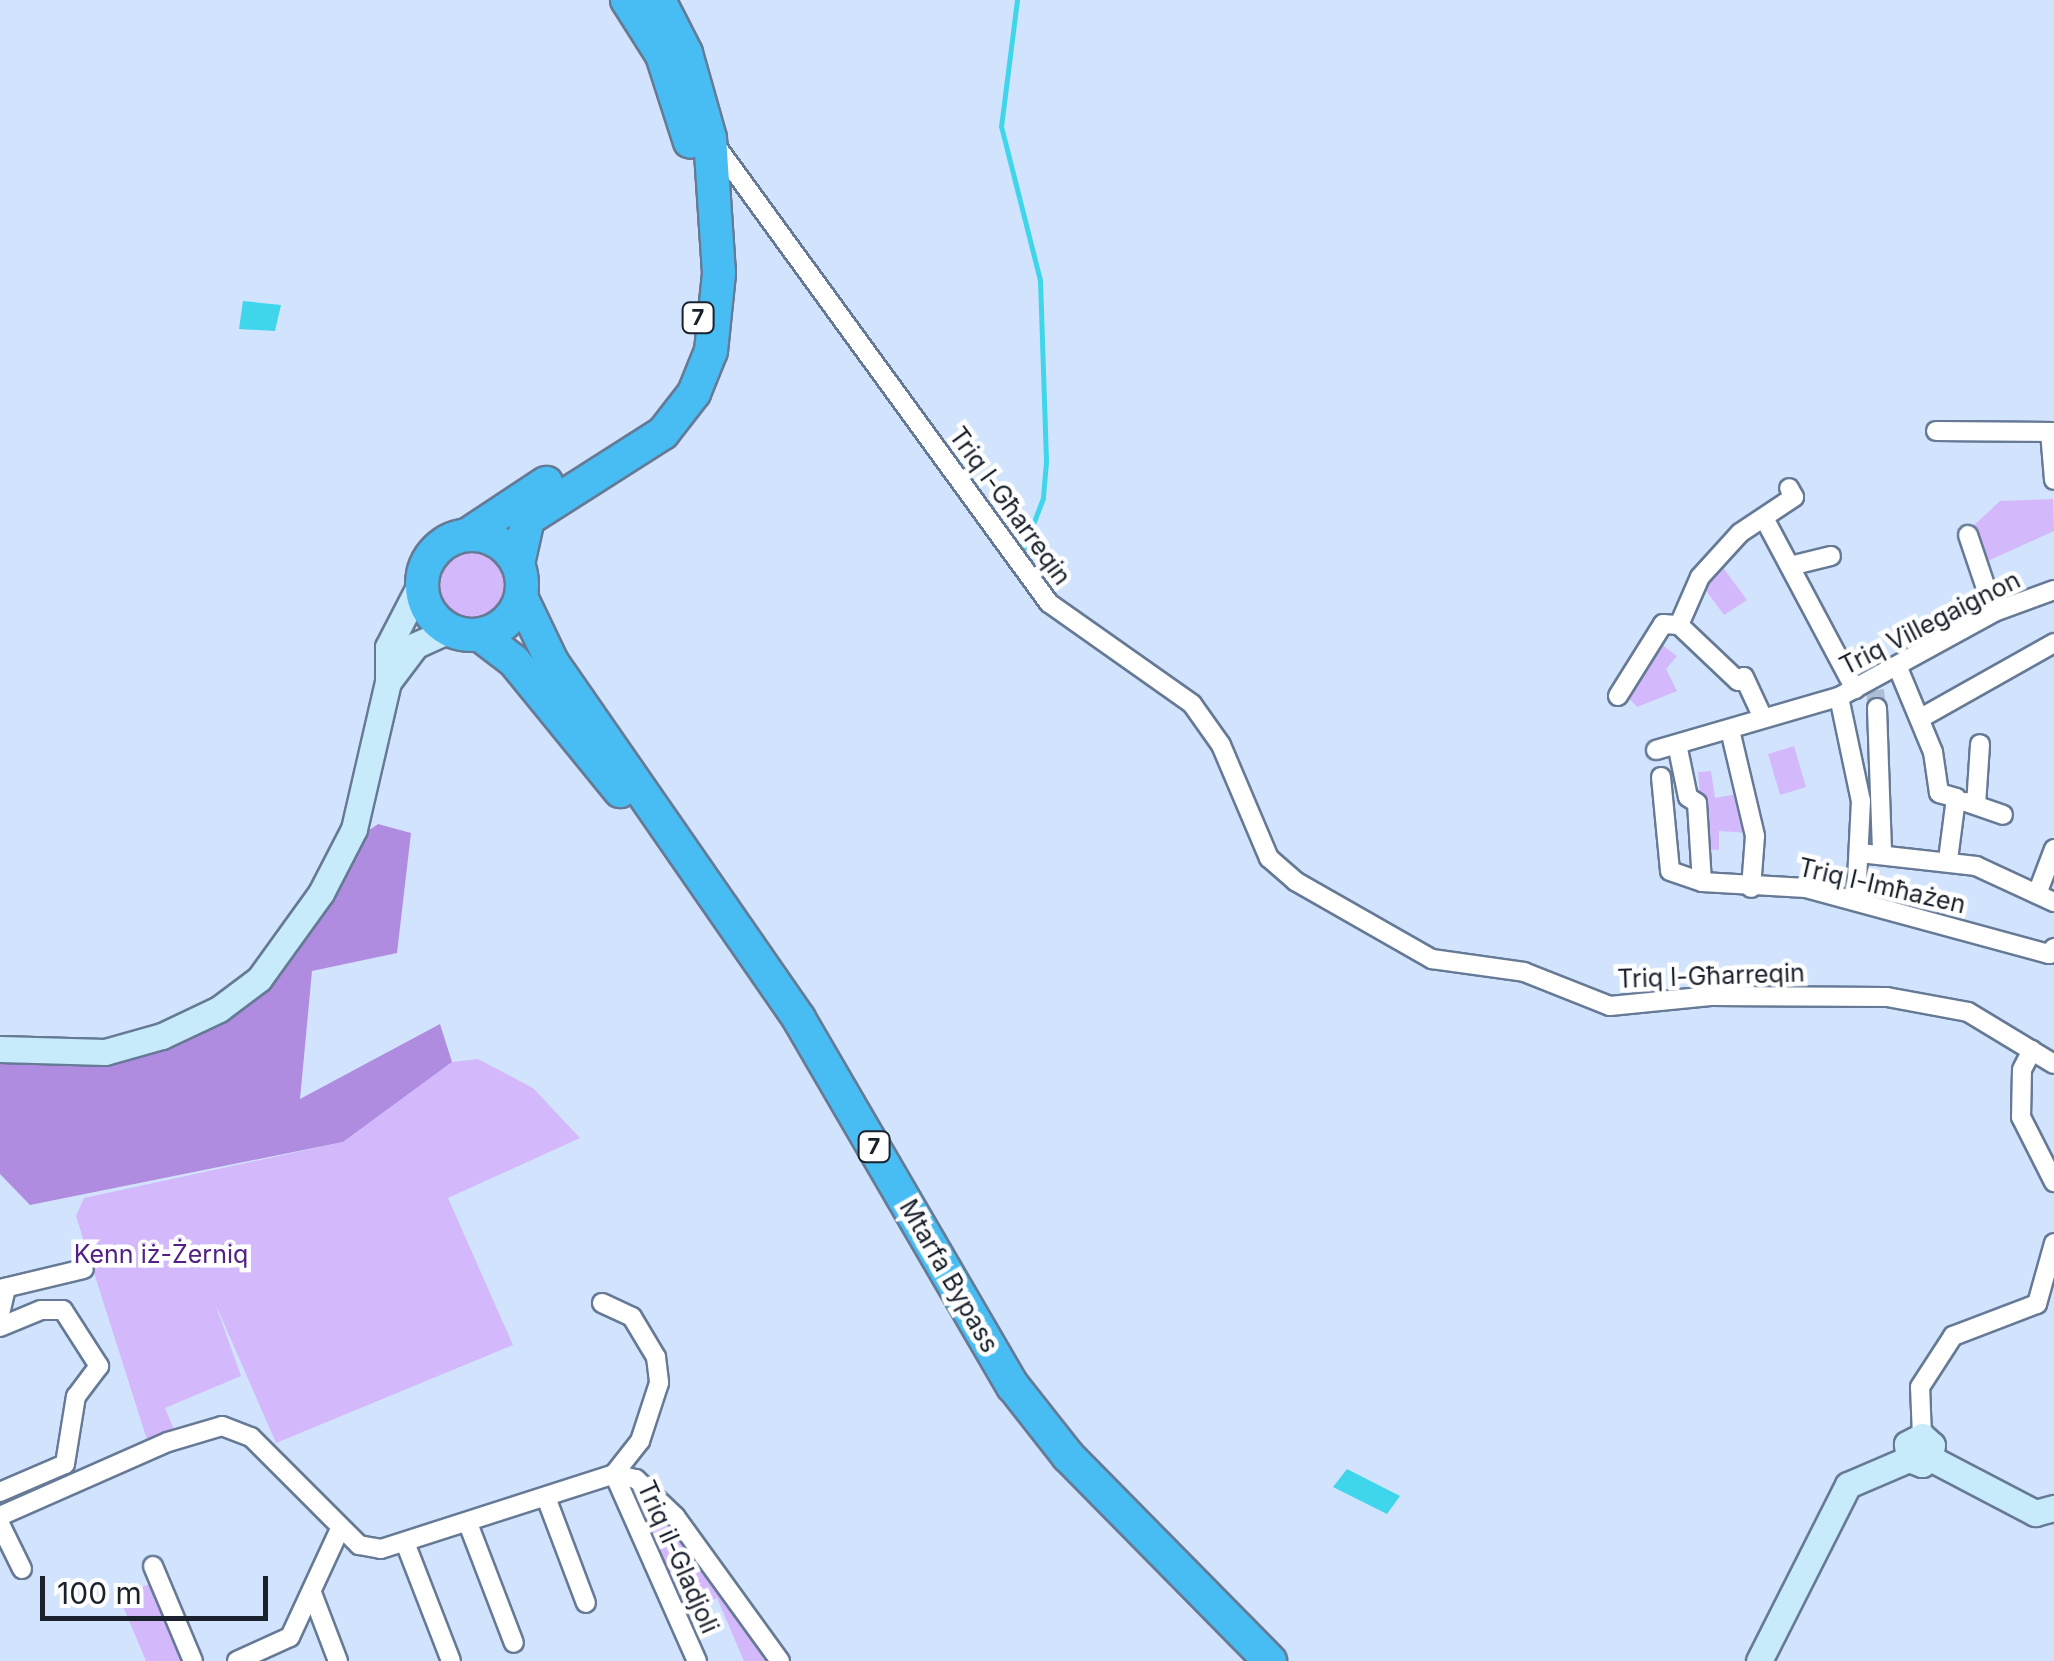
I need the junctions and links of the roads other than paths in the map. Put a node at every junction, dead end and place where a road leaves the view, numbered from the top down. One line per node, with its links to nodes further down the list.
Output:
1 (627, 0): 11 (highway, 7)
2 (658, 0): 3 (highway, 7)
3 (710, 138): 4 (street, Triq l-Għarreqin); 5 (highway, 7)
4 (760, 207): 5 (street); 48 (street, Triq l-Għarreqin)
5 (718, 216): 14 (highway, 7)
6 (1936, 431): 7 (street)
7 (2052, 432): 8 (street)
8 (2054, 480)
9 (1788, 488): 10 (street)
10 (1764, 518): 15 (street); 20 (street)
11 (467, 535): 14 (highway); 16 (highway, 7)
12 (1968, 536): 19 (street)
13 (1831, 556): 15 (street)
14 (518, 564): 18 (highway, 7)
15 (1790, 566): 25 (street)
16 (422, 581): 21 (highway, 7); 24 (street)
17 (2054, 590): 19 (street, Triq Villegaignon)
18 (521, 597): 21 (highway); 81 (highway, Mtarfa Bypass / 7)
19 (1994, 612): 23 (street, Triq Villegaignon)
20 (1679, 625): 27 (street); 28 (street)
21 (465, 632): 24 (street); 80 (highway, Mtarfa Bypass / 7)
22 (2054, 643): 29 (street)
23 (1898, 668): 26 (street, Triq Villegaignon); 29 (street)
24 (388, 682): 47 (street)
25 (1847, 693): 26 (street, Triq Villegaignon); 28 (street, Triq Villegaignon); 39 (street)
26 (1875, 694): 40 (street)
27 (1618, 696)
28 (1763, 718): 30 (street, Triq Villegaignon)
29 (1922, 718): 35 (street)
30 (1730, 730): 31 (street, Triq Villegaignon); 43 (street)
31 (1677, 744): 33 (street, Triq Villegaignon); 42 (street)
32 (1980, 744): 36 (street)
33 (1656, 750)
34 (1661, 777): 42 (street)
35 (1956, 798): 36 (street); 41 (street)
36 (1976, 805): 37 (street)
37 (2002, 815)
38 (2054, 850): 44 (street)
39 (1860, 852): 40 (street); 45 (street)
40 (1882, 854): 41 (street)
41 (1948, 860): 44 (street)
42 (1702, 882): 43 (street, Triq l-Imħażen)
43 (1751, 888): 45 (street, Triq l-Imħażen)
44 (2045, 898)
45 (1856, 901): 46 (street, Triq l-Imħażen)
46 (2051, 951)
47 (0, 1049)
48 (2032, 1050): 49 (street, Triq l-Għarreqin); 50 (street)
49 (2054, 1064)
50 (2054, 1182)
51 (2054, 1243): 58 (street)
52 (84, 1269): 53 (street)
53 (3, 1289): 55 (street)
54 (602, 1304): 57 (street)
55 (0, 1314)
56 (0, 1327): 61 (street)
57 (640, 1441): 59 (street); 60 (street)
58 (1920, 1451): 63 (street); 82 (street)
59 (614, 1474): 60 (street); 62 (street); 78 (street, Triq il-Gladjoli)
60 (646, 1486): 79 (street)
61 (0, 1492)
62 (547, 1500): 66 (street); 72 (street)
63 (2054, 1508)
64 (0, 1516): 67 (street)
65 (0, 1524): 70 (street)
66 (468, 1526): 68 (street); 73 (street)
67 (340, 1530): 68 (street); 71 (street)
68 (406, 1545): 77 (street)
69 (153, 1566): 75 (street)
70 (22, 1570)
71 (312, 1593): 74 (street); 76 (street)
72 (586, 1602)
73 (514, 1643)
74 (247, 1659)
75 (194, 1661)
76 (338, 1661)
77 (451, 1661)
78 (697, 1661)
79 (780, 1661)
80 (1249, 1661)
81 (1270, 1661)
82 (1759, 1661)

